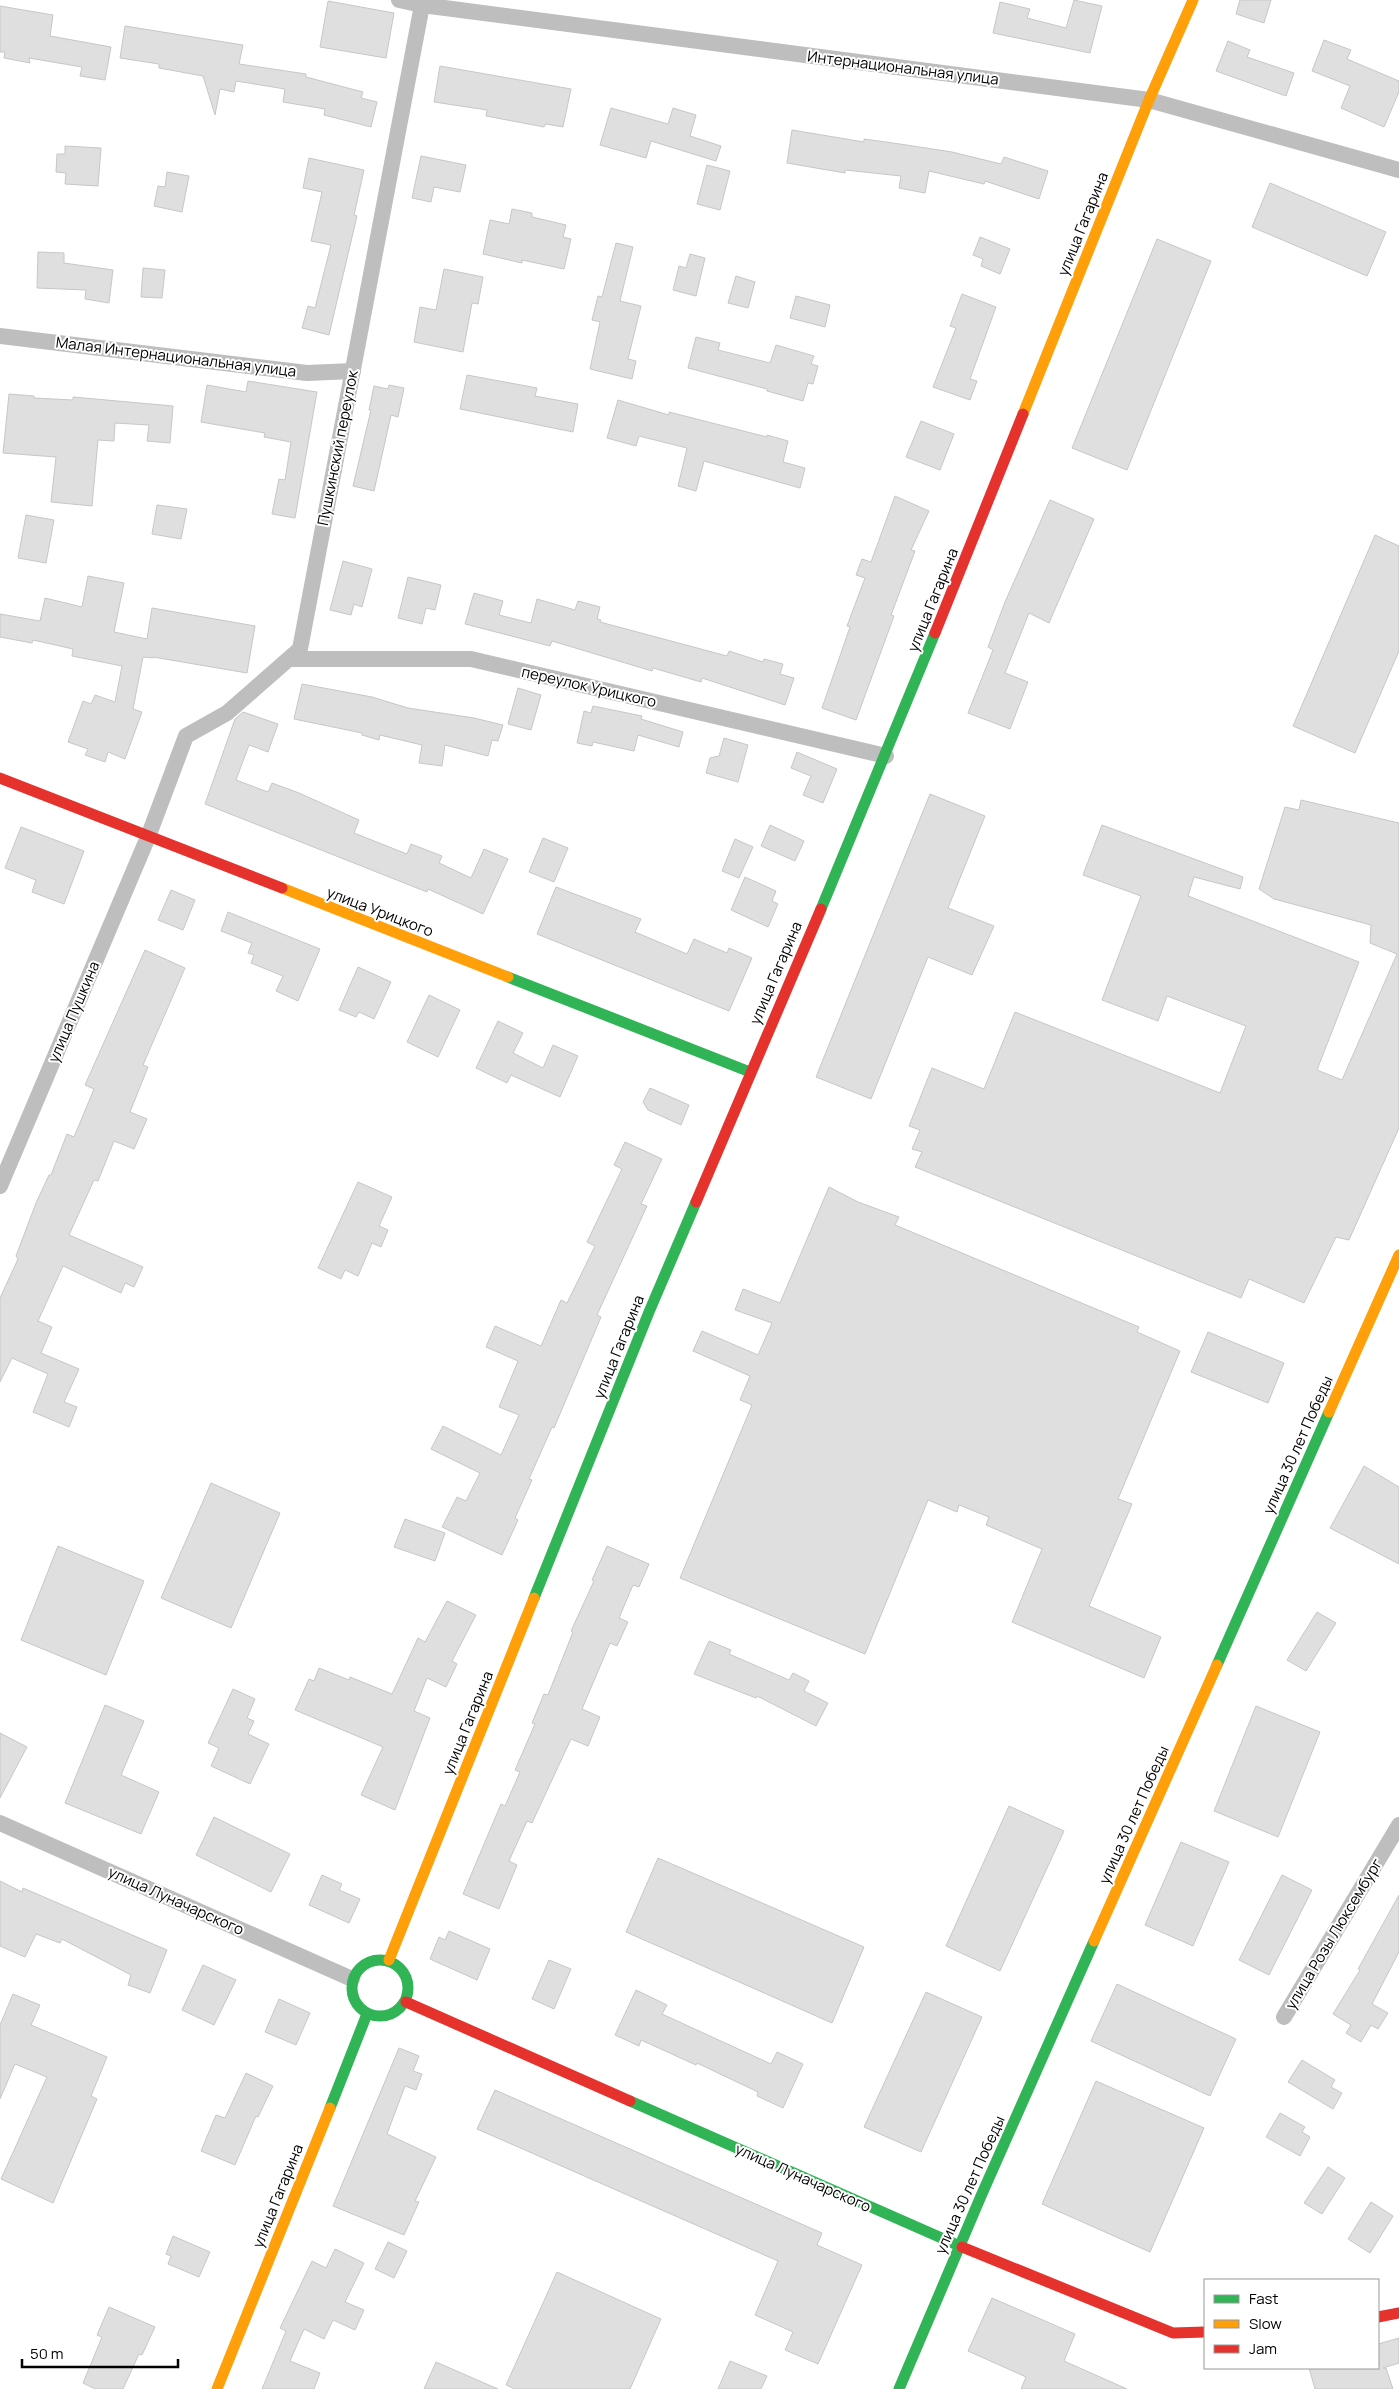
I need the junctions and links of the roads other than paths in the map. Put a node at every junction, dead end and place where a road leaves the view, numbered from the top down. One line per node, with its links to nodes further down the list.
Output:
1 (399, 0): 3 (street, Интернациональная улица)
2 (1193, 0): 4 (street, улица Гагарина)
3 (424, 3): 4 (street, Интернациональная улица); 7 (street, Пушкинский переулок)
4 (1149, 100): 5 (street, Интернациональная улица); 9 (street, улица Гагарина)
5 (1399, 170)
6 (0, 336): 7 (street, Малая Интернациональная улица)
7 (353, 371): 8 (street, Пушкинский переулок)
8 (289, 659): 9 (street, переулок Урицкого); 11 (street, Пушкинский переулок)
9 (886, 756): 12 (street, улица Гагарина)
10 (0, 778): 11 (street, улица Урицкого)
11 (148, 837): 12 (street, улица Урицкого); 13 (street, улица Пушкина)
12 (750, 1072): 17 (street, улица Гагарина)
13 (0, 1186)
14 (1399, 1255): 22 (street, улица 30 лет Победы)
15 (0, 1822): 18 (street, улица Луначарского)
16 (1399, 1825): 21 (street, улица Розы Люксембург)
17 (389, 1960): 18 (street); 19 (street)
18 (352, 1979): 20 (street)
19 (406, 2002): 20 (street); 22 (street, улица Луначарского)
20 (367, 2014): 26 (street, улица Гагарина)
21 (1284, 2016)
22 (959, 2246): 25 (street, улица Луначарского); 27 (street, улица 30 лет Победы)
23 (1399, 2313): 24 (street)
24 (1379, 2317)
25 (1204, 2332)
26 (218, 2389)
27 (899, 2389)

